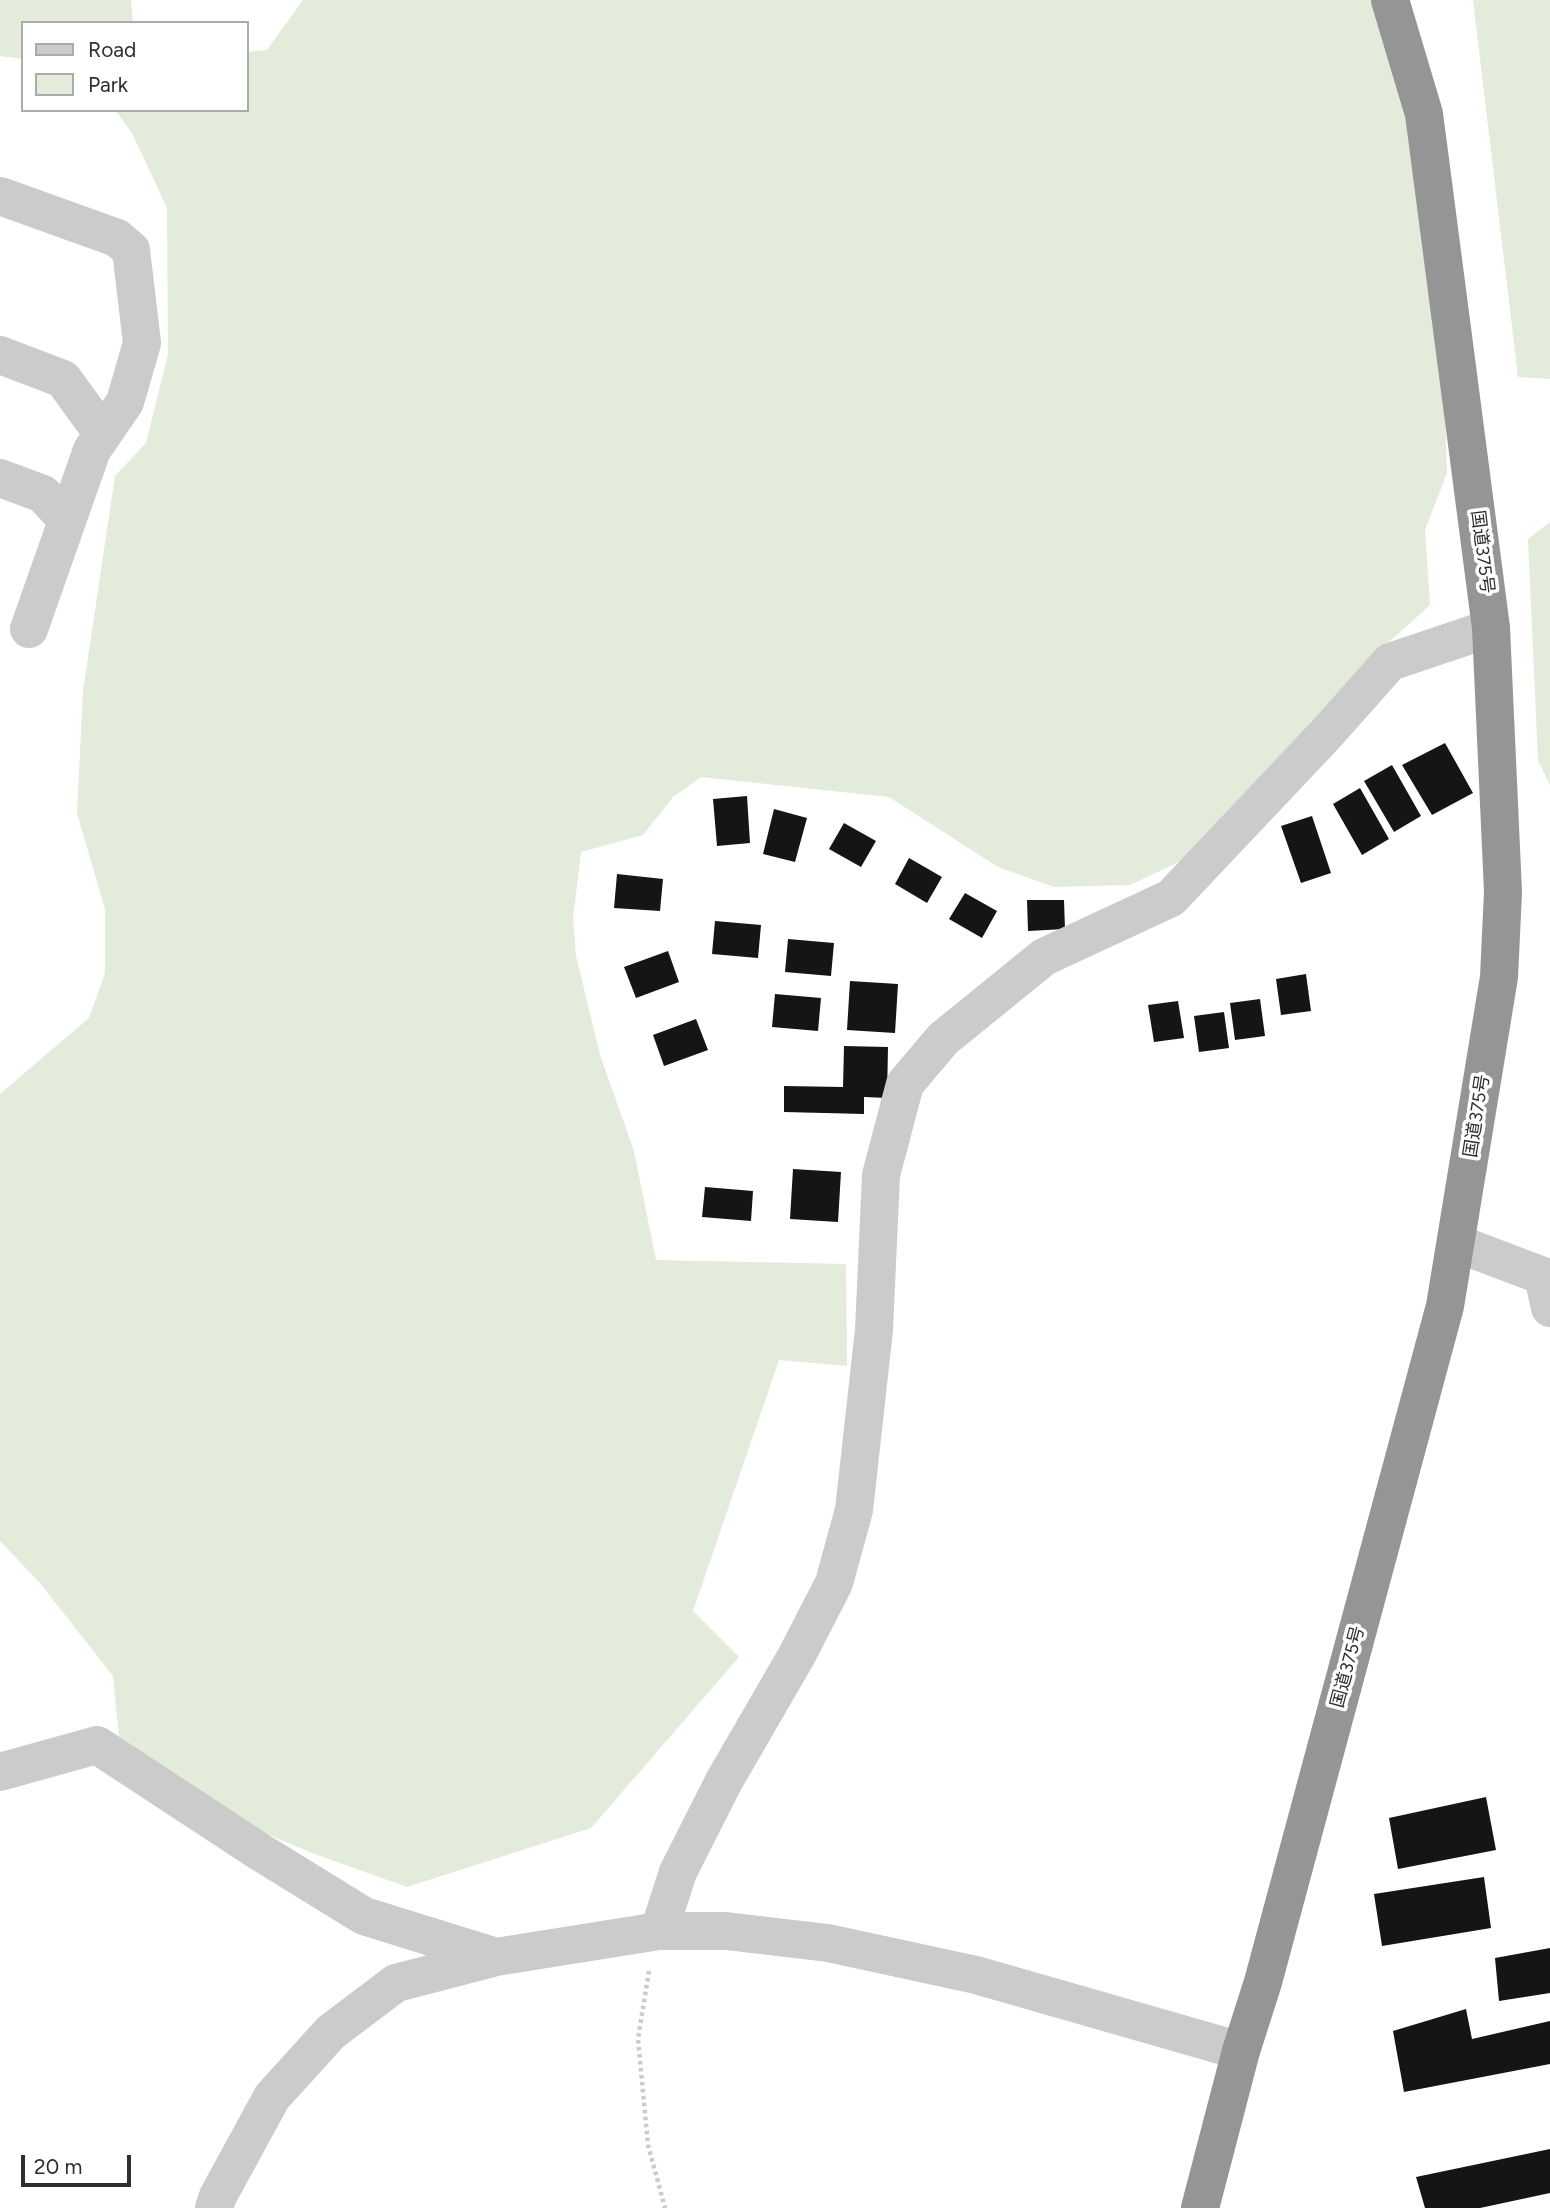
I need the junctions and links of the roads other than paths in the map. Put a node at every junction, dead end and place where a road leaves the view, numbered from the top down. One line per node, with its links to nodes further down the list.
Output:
1 (1390, 0): 7 (highway, 国道375号)
2 (0, 196): 4 (street)
3 (0, 355): 4 (street)
4 (103, 434): 6 (street)
5 (0, 478): 6 (street)
6 (67, 520): 8 (street)
7 (1491, 628): 9 (highway, 国道375号); 12 (street)
8 (29, 629)
9 (1456, 1243): 10 (street); 14 (highway, 国道375号)
10 (1550, 1308)
11 (0, 1772): 13 (street)
12 (659, 1931): 13 (street); 14 (street)
13 (496, 1956): 15 (street)
14 (1241, 2051): 16 (highway, 国道375号)
15 (214, 2208)
16 (1200, 2208)

